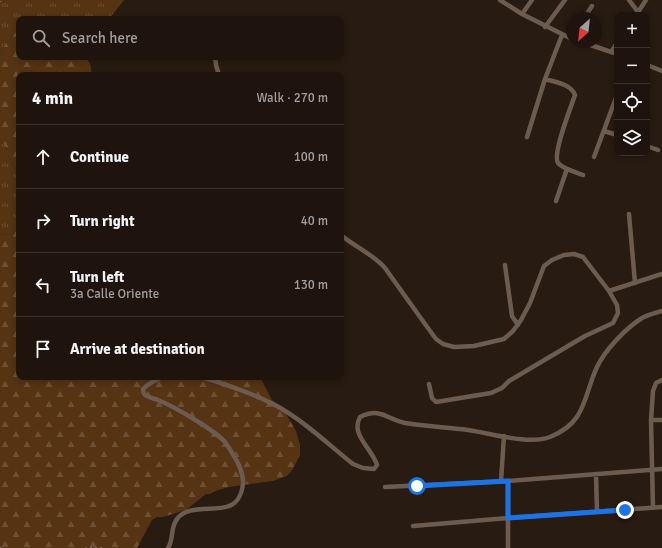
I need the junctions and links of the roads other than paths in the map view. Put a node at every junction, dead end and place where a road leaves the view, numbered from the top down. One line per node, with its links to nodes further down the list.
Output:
1 (501, 0): 10 (street)
2 (532, 0): 10 (street)
3 (565, 0): 11 (street)
4 (629, 0): 8 (street)
5 (646, 0): 9 (street)
6 (592, 6): 7 (street)
7 (588, 12)
8 (636, 12)
9 (638, 12)
10 (522, 14): 11 (street)
11 (545, 27): 12 (street)
12 (562, 35): 13 (street); 22 (street)
13 (566, 36)
14 (599, 48): 16 (street)
15 (614, 48): 16 (street)
16 (611, 52): 17 (street)
17 (614, 53)
18 (215, 60): 21 (street)
19 (650, 66): 20 (street)
20 (662, 70)
21 (218, 72)
22 (546, 79): 26 (street); 30 (street)
23 (614, 103): 24 (street)
24 (604, 131): 25 (street); 29 (street)
25 (614, 134)
26 (527, 137)
27 (650, 147): 28 (street)
28 (658, 150)
29 (594, 157)
30 (567, 169): 31 (street); 32 (street)
31 (583, 175)
32 (556, 201)
33 (629, 214): 37 (street)
34 (344, 238): 40 (street)
35 (505, 265): 40 (street)
36 (662, 274): 37 (street)
37 (635, 283): 38 (street)
38 (609, 291): 40 (street); 44 (street)
39 (662, 311): 47 (street)
40 (518, 325)
41 (155, 380): 59 (street)
42 (209, 380): 47 (street)
43 (662, 380): 45 (street)
44 (429, 384)
45 (651, 420): 46 (street); 49 (street)
46 (662, 420)
47 (504, 436): 51 (street)
48 (662, 469): 49 (street)
49 (651, 470): 50 (street); 55 (street)
50 (596, 474): 52 (street); 56 (street)
51 (501, 481): 52 (street); 53 (street)
52 (508, 481): 57 (street)
53 (385, 487)
54 (662, 507): 55 (street)
55 (653, 508): 56 (street)
56 (597, 512): 57 (street)
57 (508, 518): 58 (street); 60 (street)
58 (413, 526)
59 (168, 548)
60 (508, 548)

